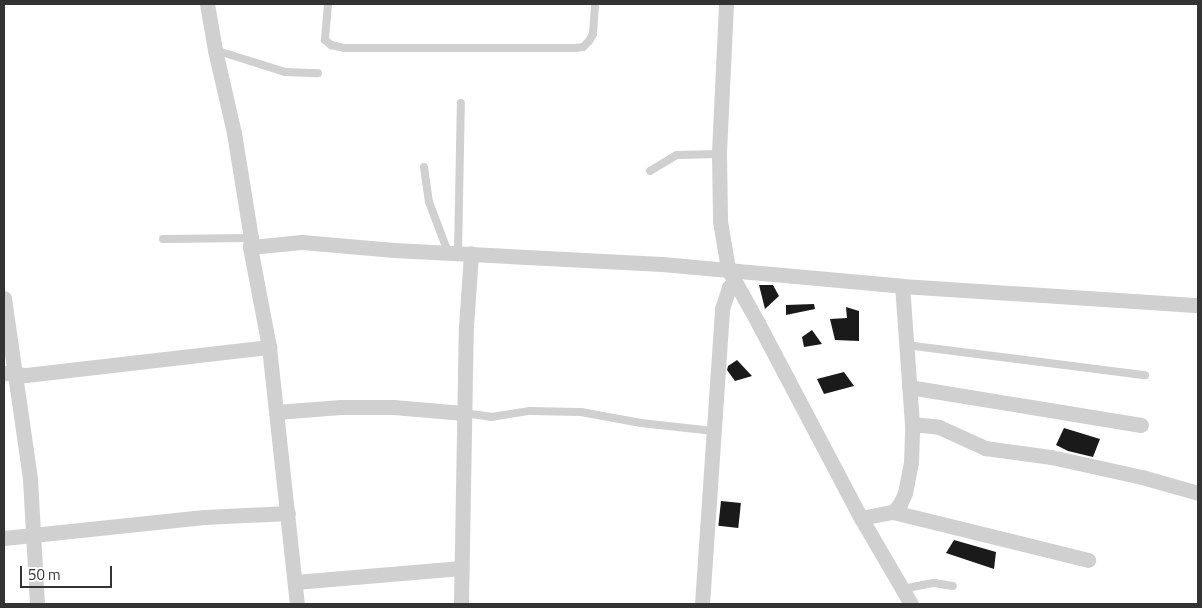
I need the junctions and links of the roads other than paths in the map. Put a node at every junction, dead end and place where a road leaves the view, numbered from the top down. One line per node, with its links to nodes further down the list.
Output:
1 (207, 4): 5 (street)
2 (328, 4): 3 (lane)
3 (594, 4)
4 (726, 4): 8 (street)
5 (215, 50): 6 (lane); 12 (street)
6 (318, 73)
7 (461, 103): 13 (lane)
8 (719, 154): 10 (lane); 14 (street)
9 (424, 167): 13 (lane)
10 (650, 171)
11 (163, 239): 12 (lane)
12 (251, 242): 13 (street); 19 (street)
13 (459, 253): 14 (street); 24 (street)
14 (731, 275): 15 (street); 27 (street); 31 (street)
15 (902, 286): 17 (street); 18 (street)
16 (4, 298): 20 (street)
17 (1198, 305)
18 (906, 345): 21 (lane); 22 (street)
19 (269, 348): 20 (street); 23 (street)
20 (10, 373): 32 (street)
21 (1145, 375)
22 (909, 387): 25 (street); 26 (street)
23 (276, 412): 24 (street); 30 (street)
24 (464, 413): 27 (lane); 35 (street)
25 (912, 424): 28 (street); 29 (street)
26 (1141, 425)
27 (714, 431): 42 (street)
28 (1198, 492)
29 (892, 512): 31 (street); 34 (street)
30 (288, 513): 32 (street); 36 (street)
31 (861, 518): 38 (street)
32 (35, 534): 33 (street); 39 (street)
33 (4, 538)
34 (1088, 560)
35 (461, 568): 36 (street); 41 (street)
36 (295, 582): 40 (street)
37 (954, 586): 38 (lane)
38 (902, 589): 43 (street)
39 (37, 604)
40 (297, 604)
41 (461, 604)
42 (702, 604)
43 (911, 604)

